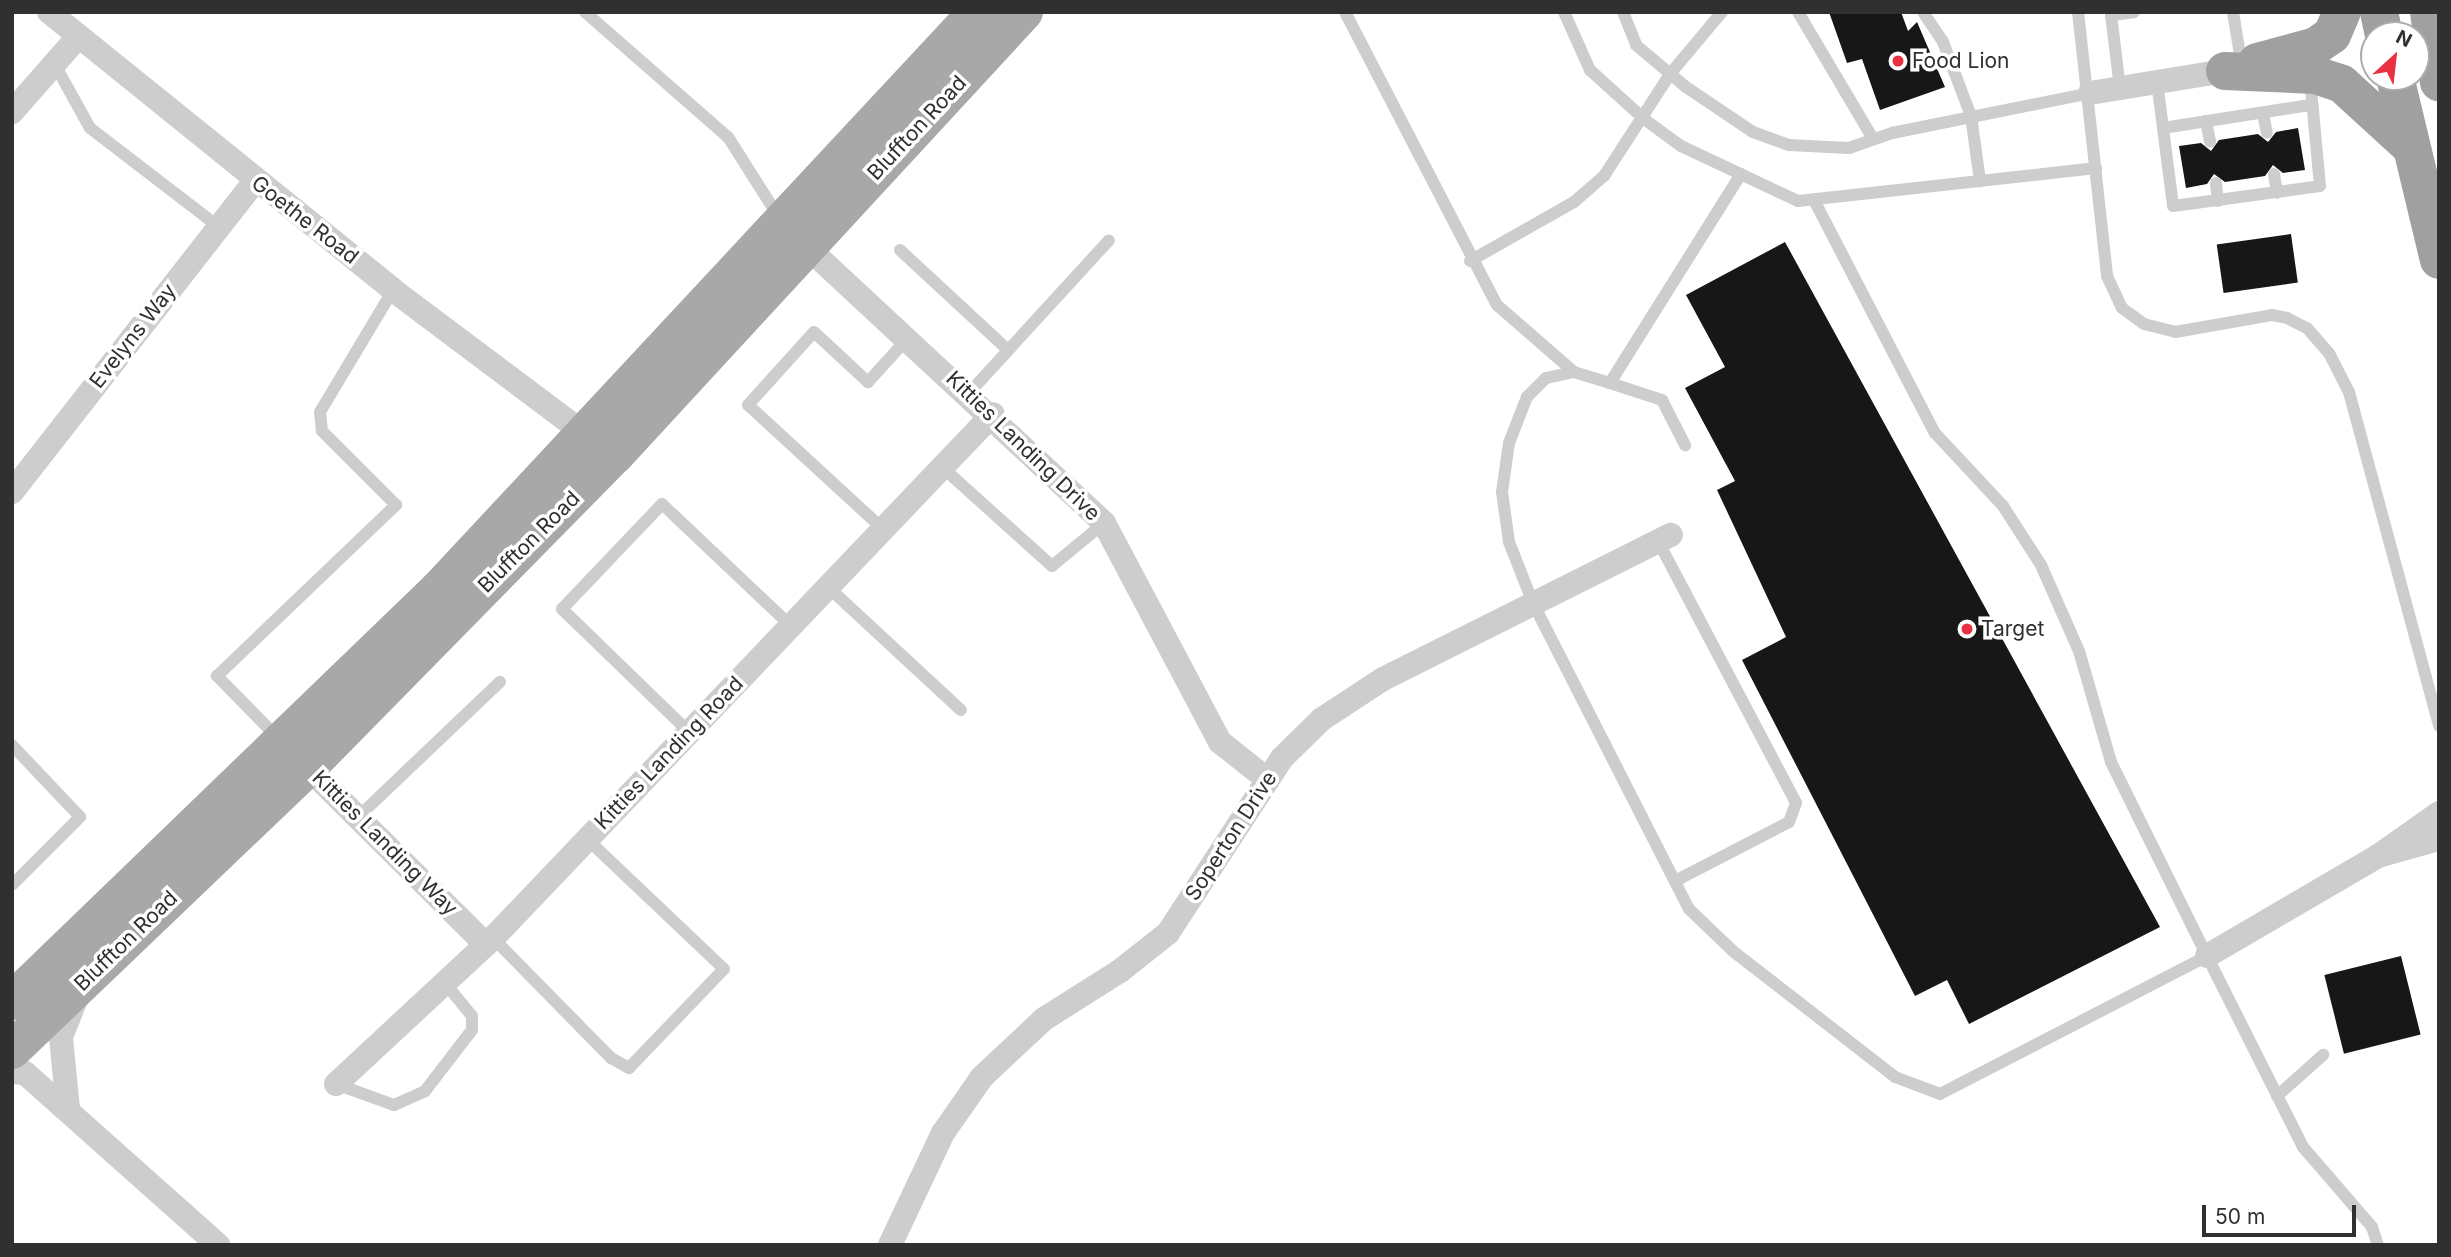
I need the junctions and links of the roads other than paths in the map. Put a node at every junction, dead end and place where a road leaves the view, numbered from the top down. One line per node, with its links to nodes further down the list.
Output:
1 (584, 12): 45 (lane)
2 (977, 12): 45 (main road, Bluffton Road)
3 (1024, 12): 45 (main road, Bluffton Road)
4 (1345, 12): 49 (lane)
5 (1564, 12): 28 (lane)
6 (1623, 12): 18 (lane)
7 (1722, 12): 18 (lane)
8 (1798, 12): 32 (lane)
9 (1923, 12): 27 (lane)
10 (2078, 12): 24 (lane)
11 (2134, 12): 21 (lane)
12 (2233, 12): 17 (lane)
13 (2342, 12): 17 (highway)
14 (2429, 12): 20 (highway)
15 (67, 23): 16 (street, Goethe Road); 38 (street, Goethe Road)
16 (54, 63): 25 (street, Goethe Road); 44 (lane)
17 (2237, 70): 19 (street); 22 (highway)
18 (1670, 74): 28 (lane); 32 (lane)
19 (2157, 82): 21 (street); 30 (lane)
20 (2439, 82)
21 (2120, 89): 24 (street)
22 (2310, 90): 26 (lane); 34 (highway); 41 (lane)
23 (2398, 91): 34 (highway)
24 (2090, 93): 27 (lane); 35 (lane)
25 (12, 112)
26 (2263, 113): 29 (lane); 31 (lane)
27 (1971, 116): 32 (lane); 39 (lane)
28 (1644, 119): 36 (lane); 49 (lane)
29 (2206, 121): 30 (lane); 33 (lane)
30 (2163, 128): 43 (lane)
31 (2267, 133)
32 (1873, 139)
33 (2210, 142)
34 (2411, 147): 48 (highway)
35 (2096, 168): 39 (lane); 69 (lane)
36 (1741, 174): 42 (lane); 54 (lane)
37 (2274, 174): 41 (lane)
38 (255, 181): 44 (street, Evelyns Way); 50 (street, Goethe Road)
39 (1980, 181): 42 (lane)
40 (2216, 183): 43 (lane)
41 (2277, 193): 43 (lane)
42 (1814, 200): 82 (lane)
43 (2218, 201)
44 (219, 227): 60 (street, Evelyns Way)
45 (794, 235): 51 (street, Kitties Landing Drive); 57 (main road, Bluffton Road)
46 (1109, 240): 52 (lane)
47 (900, 250): 52 (lane)
48 (2439, 260)
49 (1470, 261): 53 (lane)
50 (393, 290): 57 (street, Goethe Road); 72 (lane)
51 (908, 338): 55 (street, Kitties Landing Drive); 62 (lane)
52 (1008, 350): 55 (lane)
53 (1574, 372): 54 (lane); 65 (lane)
54 (1610, 383): 58 (lane)
55 (969, 393): 56 (street, Kitties Landing Drive)
56 (993, 414): 59 (street, Kitties Landing Road); 61 (street, Kitties Landing Drive)
57 (600, 445): 72 (main road, Bluffton Road)
58 (1685, 445)
59 (942, 467): 61 (lane); 62 (street, Kitties Landing Road)
60 (12, 492)
61 (1104, 523): 73 (street, Kitties Landing Drive)
62 (883, 529): 64 (street, Kitties Landing Road)
63 (1664, 538): 65 (street, Soperton Drive); 79 (lane)
64 (828, 587): 66 (street, Kitties Landing Road); 68 (lane)
65 (1534, 603): 73 (street, Soperton Drive); 79 (lane)
66 (791, 626): 70 (street, Kitties Landing Road); 70 (lane)
67 (499, 682): 75 (lane)
68 (961, 710)
69 (2439, 726)
70 (689, 732): 76 (street, Kitties Landing Road)
71 (12, 745): 80 (lane)
72 (295, 755): 75 (street, Kitties Landing Way); 83 (main road, Bluffton Road); 85 (main road, Bluffton Road)
73 (1268, 780): 93 (street, Soperton Drive)
74 (2439, 813): 78 (street)
75 (358, 817): 81 (street, Kitties Landing Way)
76 (587, 839): 81 (street, Kitties Landing Road); 81 (lane)
77 (2439, 839): 78 (street)
78 (2378, 856): 82 (street)
79 (1675, 881): 82 (lane)
80 (12, 885)
81 (489, 941): 84 (street, Kitties Landing Road)
82 (2207, 956): 90 (lane)
83 (83, 983): 86 (main road, Bluffton Road); 91 (street)
84 (445, 983): 89 (street, Kitties Landing Road); 89 (lane)
85 (12, 1001)
86 (12, 1050)
87 (2323, 1055): 90 (lane)
88 (12, 1072): 91 (street)
89 (336, 1084)
90 (2277, 1096): 94 (lane)
91 (68, 1109): 92 (street)
92 (218, 1245)
93 (890, 1245)
94 (2378, 1245)

